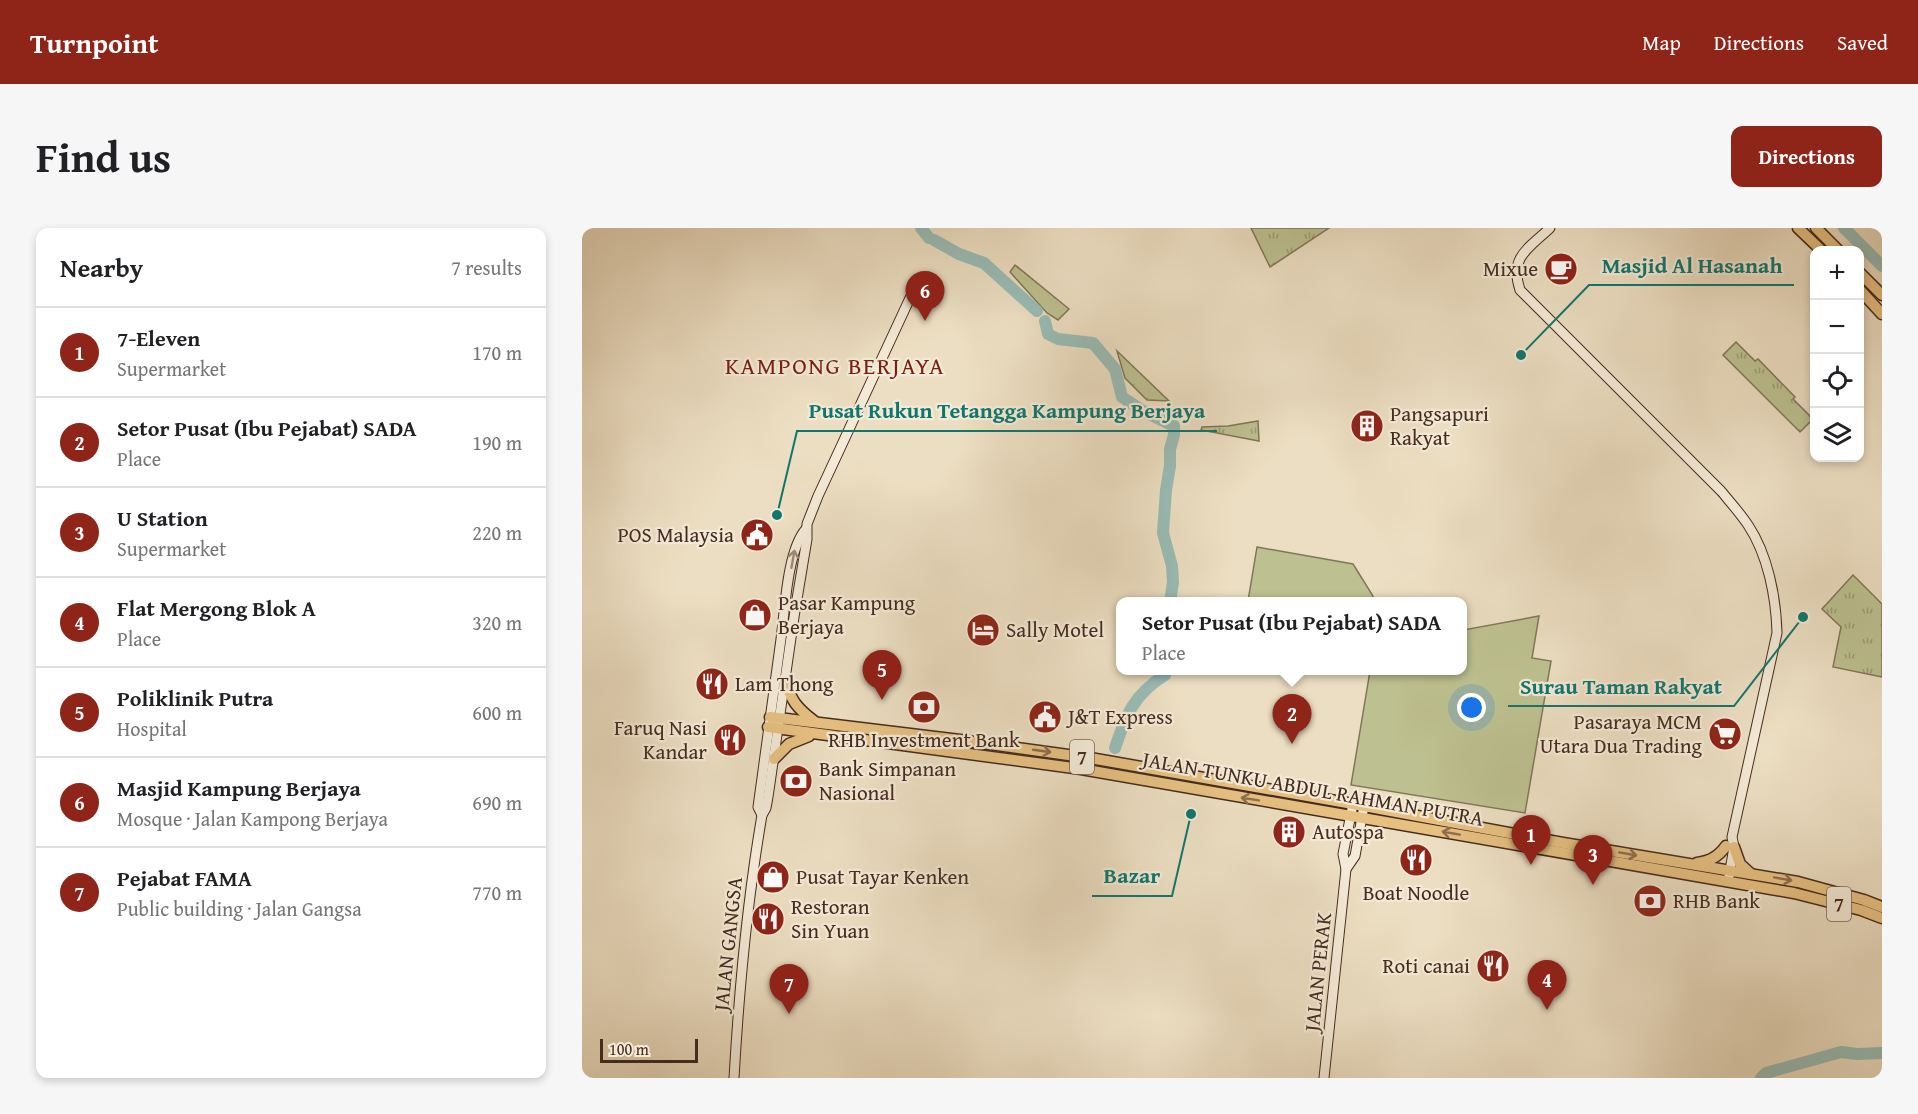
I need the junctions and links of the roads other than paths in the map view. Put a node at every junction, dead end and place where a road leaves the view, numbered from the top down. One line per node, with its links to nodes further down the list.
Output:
1 (1550, 228): 21 (street)
2 (1798, 228): 4 (main road)
3 (1816, 228): 5 (main road)
4 (1817, 246)
5 (1834, 246)
6 (1864, 277): 8 (main road)
7 (1864, 294): 10 (main road)
8 (1882, 295)
9 (910, 298): 11 (street)
10 (1882, 314)
11 (806, 529): 12 (street, one-way to 11); 13 (street)
12 (787, 593): 13 (street); 15 (street)
13 (798, 594): 14 (street)
14 (786, 681): 15 (street); 16 (main road)
15 (774, 723): 16 (main road, JALAN TUNKU ABDUL RAHMAN PUTRA / 7); 17 (street, JALAN GANGSA); 19 (street, JALAN GANGSA)
16 (818, 728): 17 (main road); 18 (main road, JALAN TUNKU ABDUL RAHMAN PUTRA / 7, one-way to 18); 20 (main road, JALAN TUNKU ABDUL RAHMAN PUTRA / 7, one-way to 16)
17 (774, 759): 19 (street, JALAN GANGSA)
18 (1358, 805): 20 (street, JALAN PERAK); 22 (main road, JALAN TUNKU ABDUL RAHMAN PUTRA / 7, one-way to 22)
19 (762, 815): 27 (street, JALAN GANGSA)
20 (1356, 817): 24 (main road, JALAN TUNKU ABDUL RAHMAN PUTRA / 7, one-way to 20); 28 (street, JALAN PERAK)
21 (1731, 843): 22 (main road); 23 (main road); 24 (street)
22 (1691, 864): 24 (main road, JALAN TUNKU ABDUL RAHMAN PUTRA / 7)
23 (1752, 874): 24 (main road, JALAN TUNKU ABDUL RAHMAN PUTRA / 7); 25 (main road, JALAN TUNKU ABDUL RAHMAN PUTRA / 7, one-way to 25)
24 (1724, 876): 26 (main road, JALAN TUNKU ABDUL RAHMAN PUTRA / 7)
25 (1882, 907)
26 (1882, 918)
27 (734, 1078)
28 (1324, 1078)

